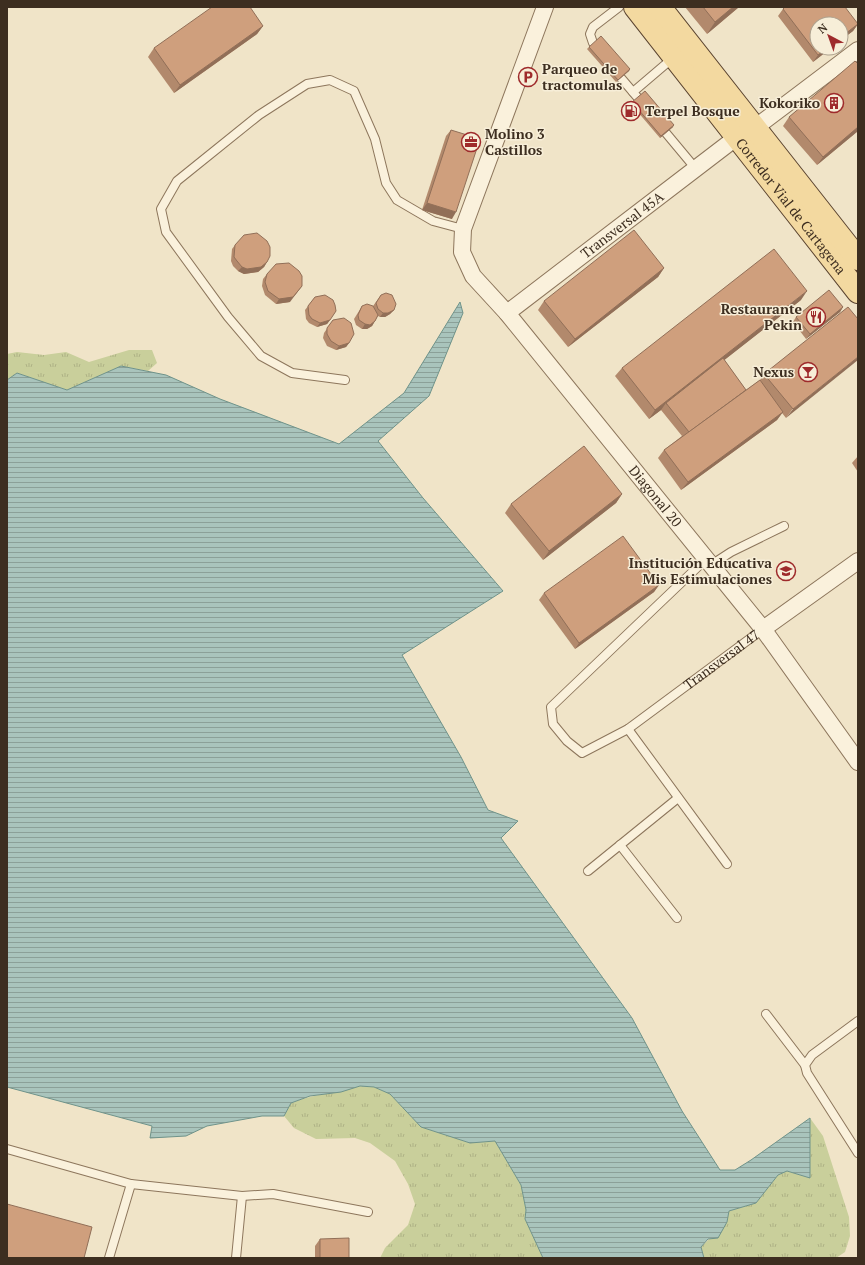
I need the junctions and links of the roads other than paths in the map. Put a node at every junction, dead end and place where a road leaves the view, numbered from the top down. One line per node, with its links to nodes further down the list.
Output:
1 (545, 7): 12 (street, Diagonal 20)
2 (619, 7): 5 (lane)
3 (635, 7): 6 (main road, Corredor Vial de Cartagena)
4 (660, 7): 6 (main road, Corredor Vial de Cartagena)
5 (593, 44)
6 (682, 50): 8 (lane); 9 (main road, Corredor Vial de Cartagena)
7 (858, 50): 9 (street, Transversal 45A)
8 (621, 78)
9 (746, 132): 11 (street, Transversal 45A); 13 (main road, Corredor Vial de Cartagena); 14 (main road, Corredor Vial de Cartagena)
10 (666, 133): 11 (lane)
11 (696, 169): 15 (street, Transversal 45A)
12 (463, 229): 15 (street, Diagonal 20); 16 (lane)
13 (858, 259)
14 (858, 292)
15 (506, 313): 19 (street, Diagonal 20)
16 (345, 380)
17 (784, 526): 19 (lane)
18 (858, 561): 20 (street, Transversal 47)
19 (709, 562): 20 (street, Diagonal 20); 21 (lane, Transversal 47)
20 (763, 629): 21 (lane, Transversal 47); 22 (street, Diagonal 20)
21 (628, 728): 23 (lane)
22 (858, 762)
23 (678, 798): 24 (lane); 25 (lane)
24 (620, 845): 26 (lane); 27 (lane)
25 (726, 864)
26 (588, 871)
27 (677, 918)
28 (766, 1014): 30 (lane)
29 (858, 1021): 30 (lane)
30 (805, 1065): 32 (lane)
31 (7, 1149): 33 (lane)
32 (858, 1154)
33 (131, 1184): 34 (lane); 36 (lane)
34 (242, 1196): 35 (lane); 37 (lane)
35 (368, 1212)
36 (109, 1258)
37 (236, 1258)

